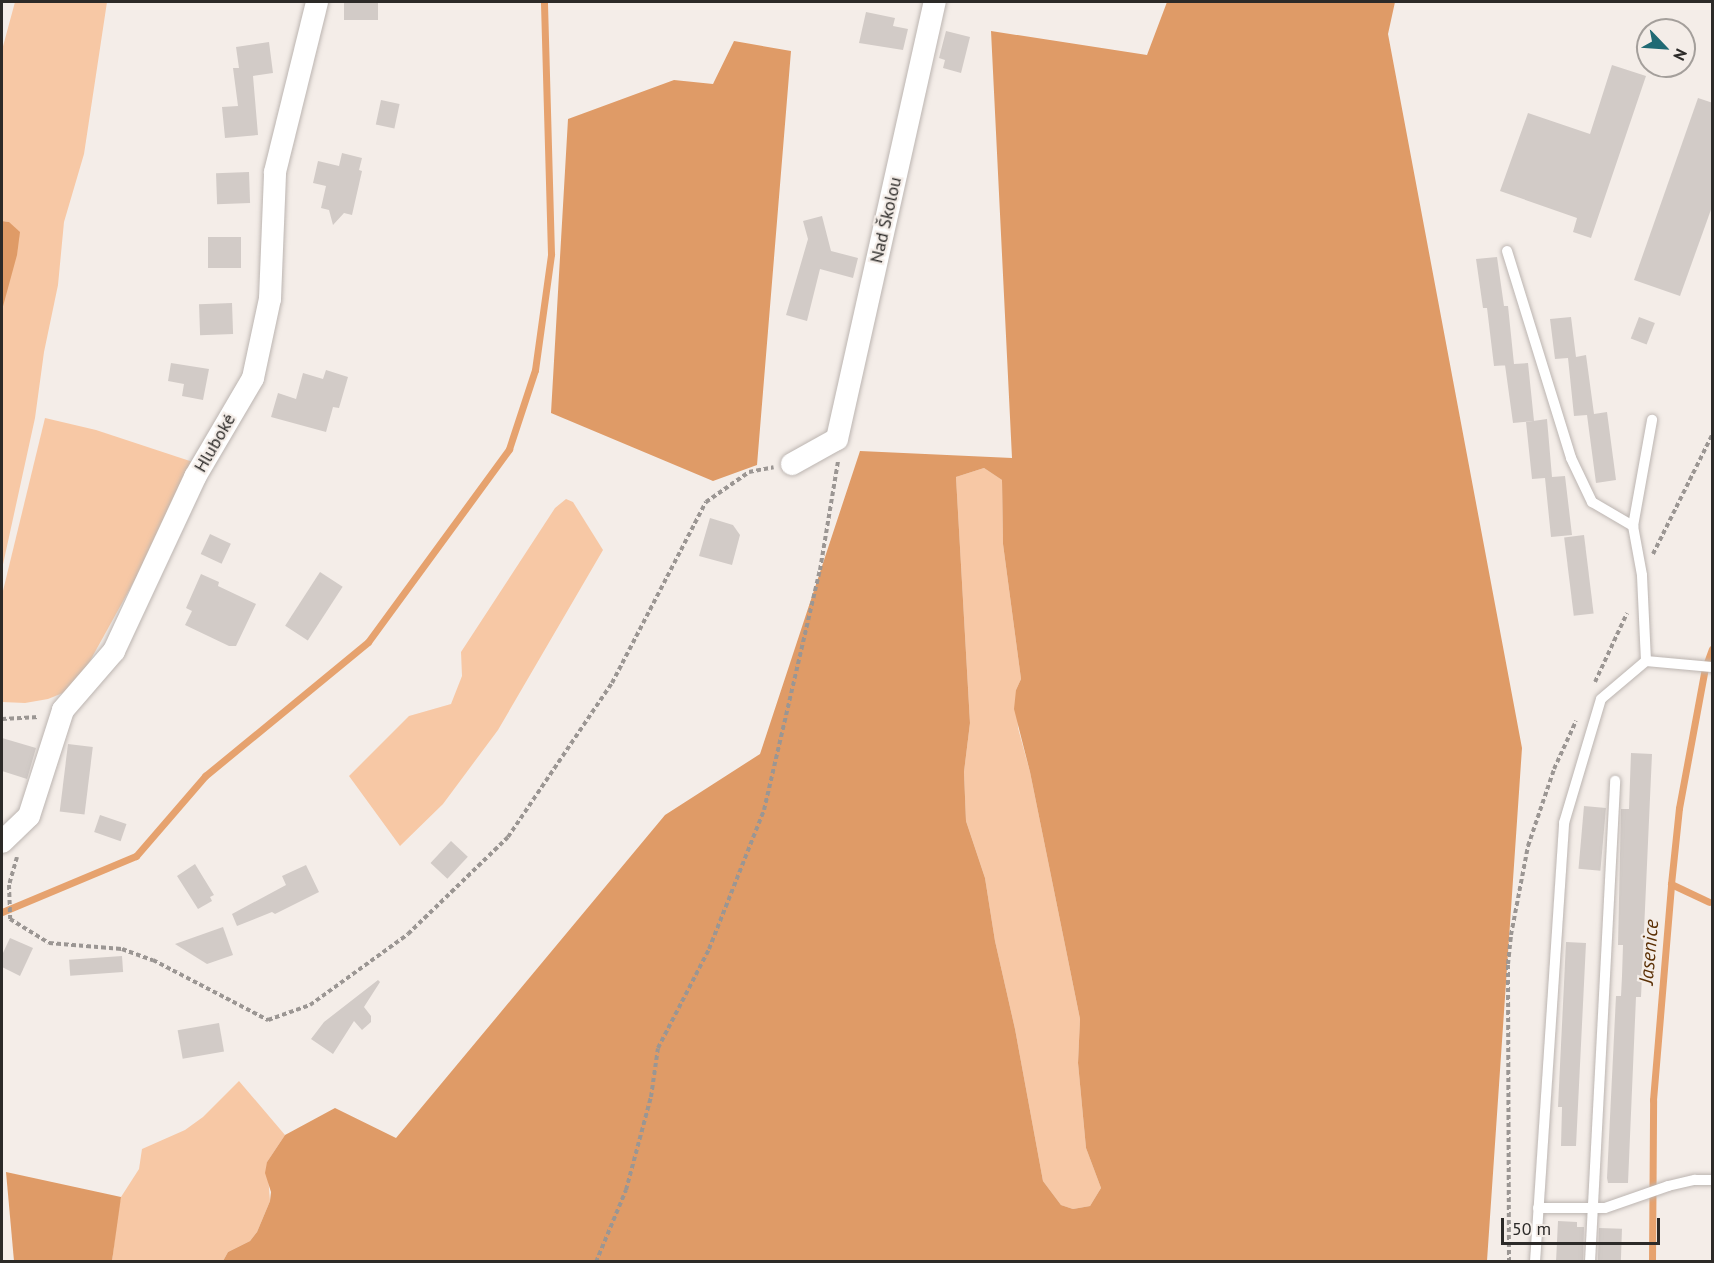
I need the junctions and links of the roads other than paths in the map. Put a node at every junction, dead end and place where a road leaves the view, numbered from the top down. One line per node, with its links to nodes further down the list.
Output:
1 (317, 2): 10 (street, Hluboké)
2 (935, 2): 5 (street, Nad Školou)
3 (1507, 251): 6 (lane)
4 (1652, 420): 6 (lane)
5 (792, 464)
6 (1632, 526): 7 (lane)
7 (1646, 661): 8 (lane); 12 (lane)
8 (1713, 667)
9 (1615, 781): 13 (lane)
10 (2, 842)
11 (1713, 1180): 13 (lane)
12 (1538, 1208): 13 (lane); 14 (lane)
13 (1593, 1209): 15 (lane)
14 (1535, 1262)
15 (1590, 1262)

